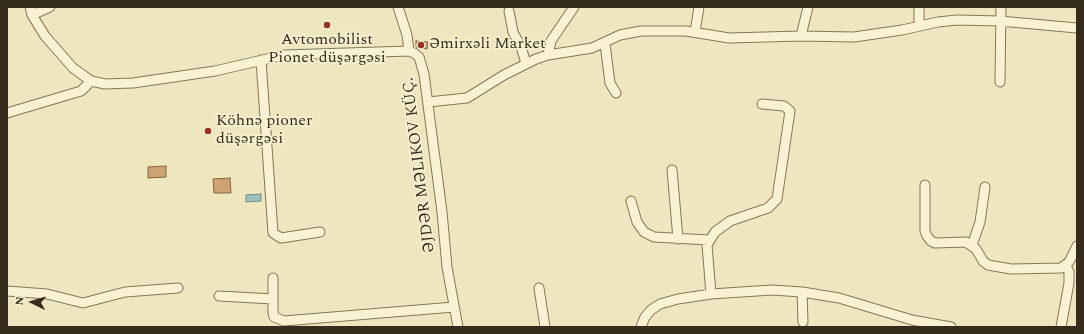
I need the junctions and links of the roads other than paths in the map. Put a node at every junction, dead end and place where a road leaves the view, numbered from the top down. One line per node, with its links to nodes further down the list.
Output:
1 (50, 7): 8 (street)
2 (398, 7): 16 (street)
3 (574, 7): 17 (street)
4 (700, 7): 13 (street)
5 (808, 7): 14 (street)
6 (918, 7): 11 (street)
7 (1001, 7): 10 (street)
8 (31, 11): 20 (street)
9 (509, 11): 19 (street)
10 (1000, 21): 11 (street); 12 (street); 21 (street)
11 (919, 26): 14 (street)
12 (1077, 28)
13 (695, 32): 14 (street); 15 (street)
14 (801, 36)
15 (604, 44): 17 (street); 22 (street)
16 (409, 51): 18 (street); 23 (street, ƏJDƏR MƏLIKOV KÜÇ.)
17 (548, 55): 19 (street)
18 (261, 60): 20 (street); 30 (street)
19 (526, 64): 23 (street)
20 (91, 81): 25 (street)
21 (1000, 82)
22 (616, 93)
23 (428, 102): 44 (street, ƏJDƏR MƏLIKOV KÜÇ.)
24 (762, 104): 32 (street)
25 (7, 113)
26 (672, 170): 31 (street)
27 (925, 185): 33 (street)
28 (985, 187): 33 (street)
29 (631, 201): 31 (street)
30 (320, 232)
31 (678, 239): 32 (street)
32 (709, 240): 41 (street)
33 (972, 245): 35 (street)
34 (1077, 246): 35 (street)
35 (1066, 266): 50 (street)
36 (273, 278): 43 (street)
37 (178, 288): 39 (street)
38 (539, 288): 47 (street)
39 (7, 291)
40 (802, 292): 41 (street); 45 (street); 49 (street)
41 (711, 294): 48 (street)
42 (219, 296): 43 (street)
43 (273, 299): 44 (street)
44 (454, 307): 46 (street, ƏJDƏR MƏLIKOV KÜÇ.)
45 (803, 322)
46 (458, 327)
47 (545, 327)
48 (641, 327)
49 (951, 327)
50 (1062, 327)

